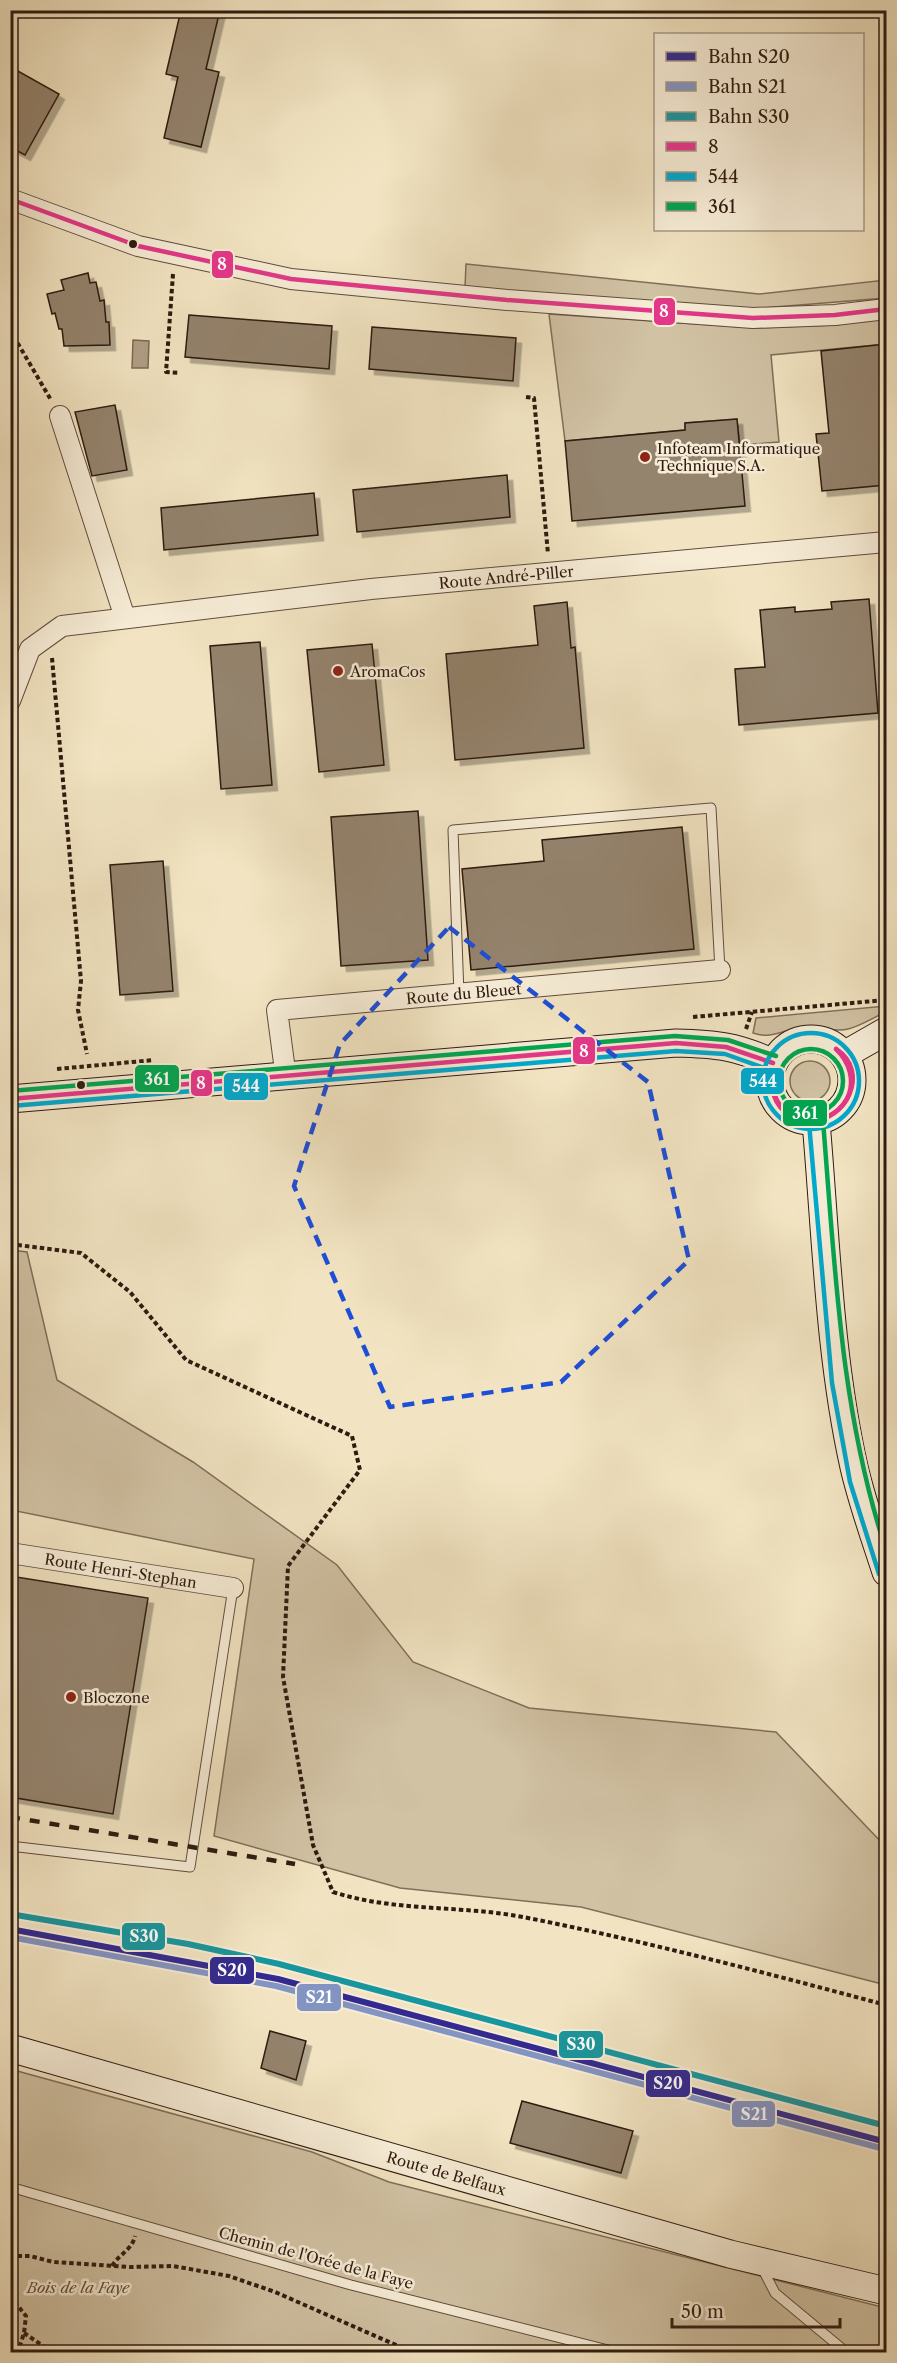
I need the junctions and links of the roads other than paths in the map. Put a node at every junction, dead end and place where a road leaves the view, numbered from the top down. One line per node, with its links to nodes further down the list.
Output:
1 (10, 199): 2 (street)
2 (886, 309)
3 (60, 416): 5 (street)
4 (886, 542): 5 (street, Route André-Piller)
5 (125, 618): 6 (street, Route André-Piller)
6 (10, 701)
7 (720, 970): 8 (street, Route du Bleuet); 8 (lane)
8 (459, 994): 12 (street, Route du Bleuet)
9 (886, 1031): 10 (main road)
10 (844, 1055): 11 (main road); 14 (main road)
11 (773, 1063): 12 (main road); 14 (main road)
12 (286, 1077): 13 (main road)
13 (10, 1099)
14 (816, 1122): 16 (main road)
15 (10, 1552): 17 (street, Route Henri-Stephan)
16 (886, 1572)
17 (233, 1588): 18 (lane)
18 (10, 1846)
19 (10, 2048): 21 (main road, Route de Belfaux)
20 (10, 2187): 23 (lane, Chemin de l'Orée de la Faye)
21 (759, 2261): 22 (main road, Route de Belfaux); 24 (lane)
22 (886, 2291)
23 (616, 2352)
24 (846, 2352)

